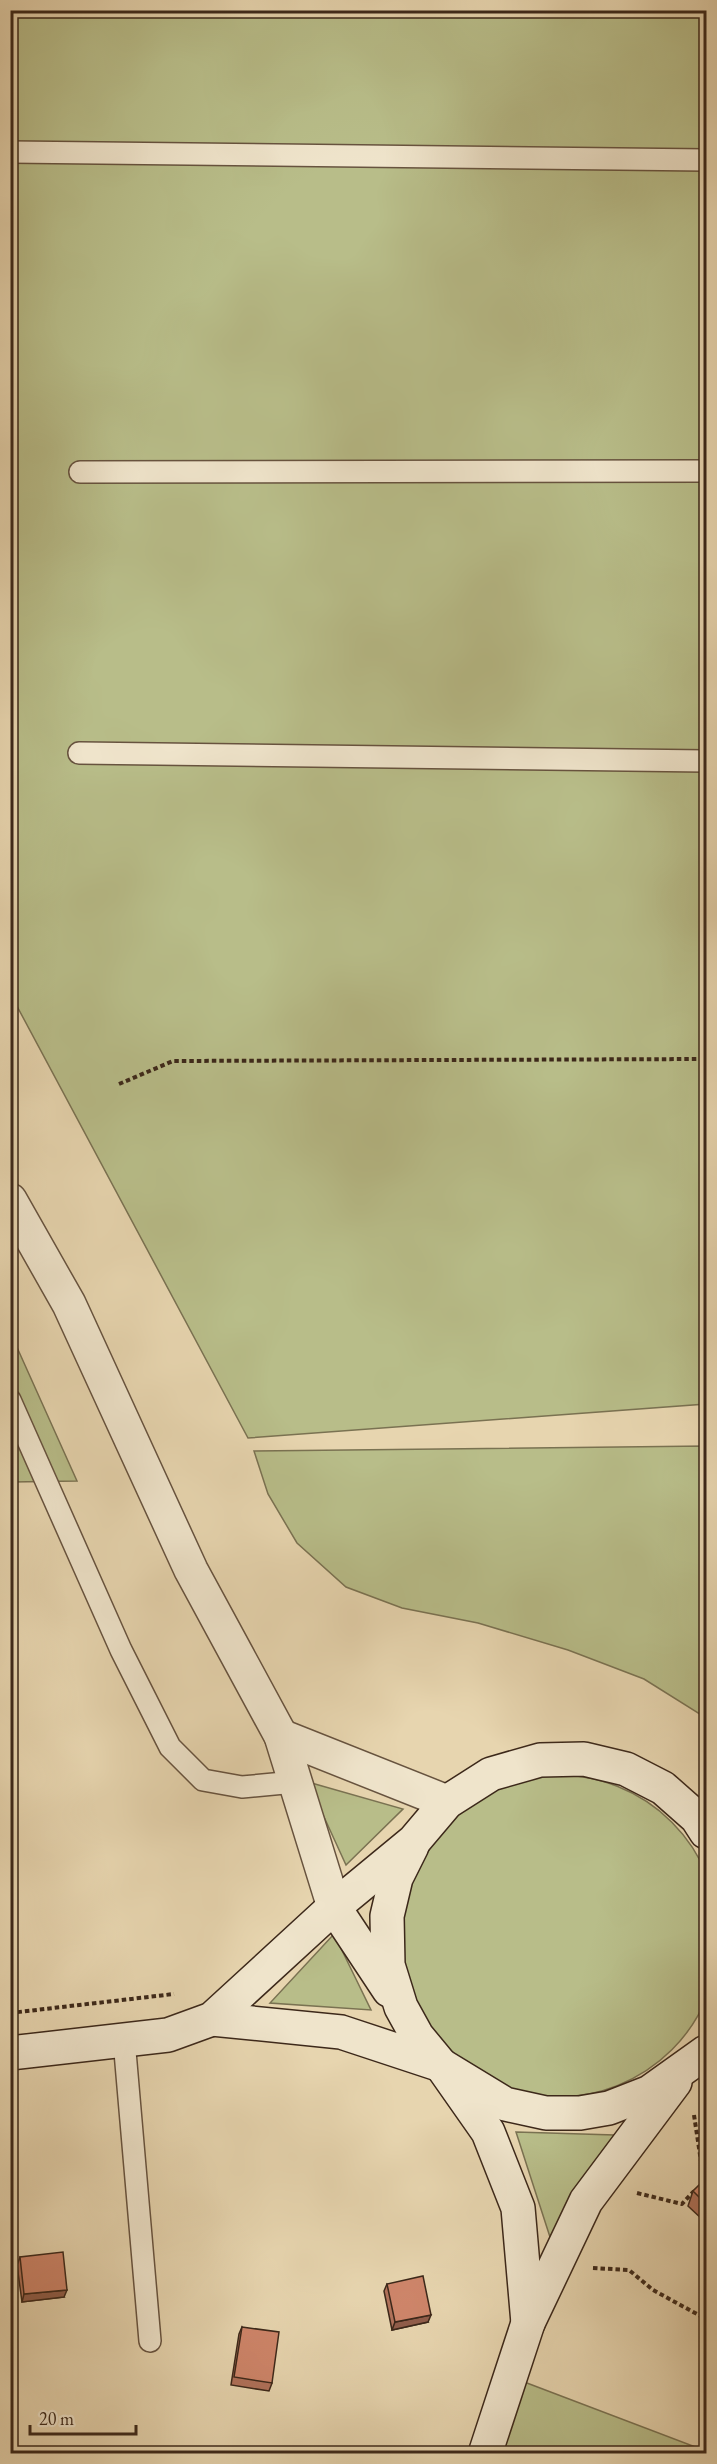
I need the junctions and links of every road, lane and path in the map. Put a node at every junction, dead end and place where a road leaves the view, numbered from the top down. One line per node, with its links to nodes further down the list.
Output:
1 (10, 152): 2 (lane)
2 (706, 160)
3 (706, 471): 4 (lane)
4 (80, 472)
5 (79, 753): 6 (lane)
6 (706, 761)
7 (706, 1059): 8 (path)
8 (118, 1084)
9 (10, 1200): 11 (street)
10 (10, 1400): 12 (lane)
11 (281, 1736): 12 (street); 13 (street)
12 (295, 1782): 16 (street)
13 (447, 1802): 14 (street); 15 (street)
14 (706, 1832)
15 (414, 1842): 16 (street); 18 (street)
16 (334, 1907): 18 (street); 20 (street)
17 (177, 1993): 19 (path)
18 (401, 2007): 24 (street)
19 (10, 2013)
20 (212, 2019): 21 (street); 24 (street)
21 (124, 2040): 23 (street); 30 (lane)
22 (701, 2052): 24 (street); 26 (street)
23 (10, 2053)
24 (441, 2065): 29 (street)
25 (693, 2111): 26 (path)
26 (600, 2183): 27 (street)
27 (556, 2265): 28 (path); 29 (street)
28 (706, 2319)
29 (528, 2323): 31 (street)
30 (150, 2341)
31 (485, 2454)

